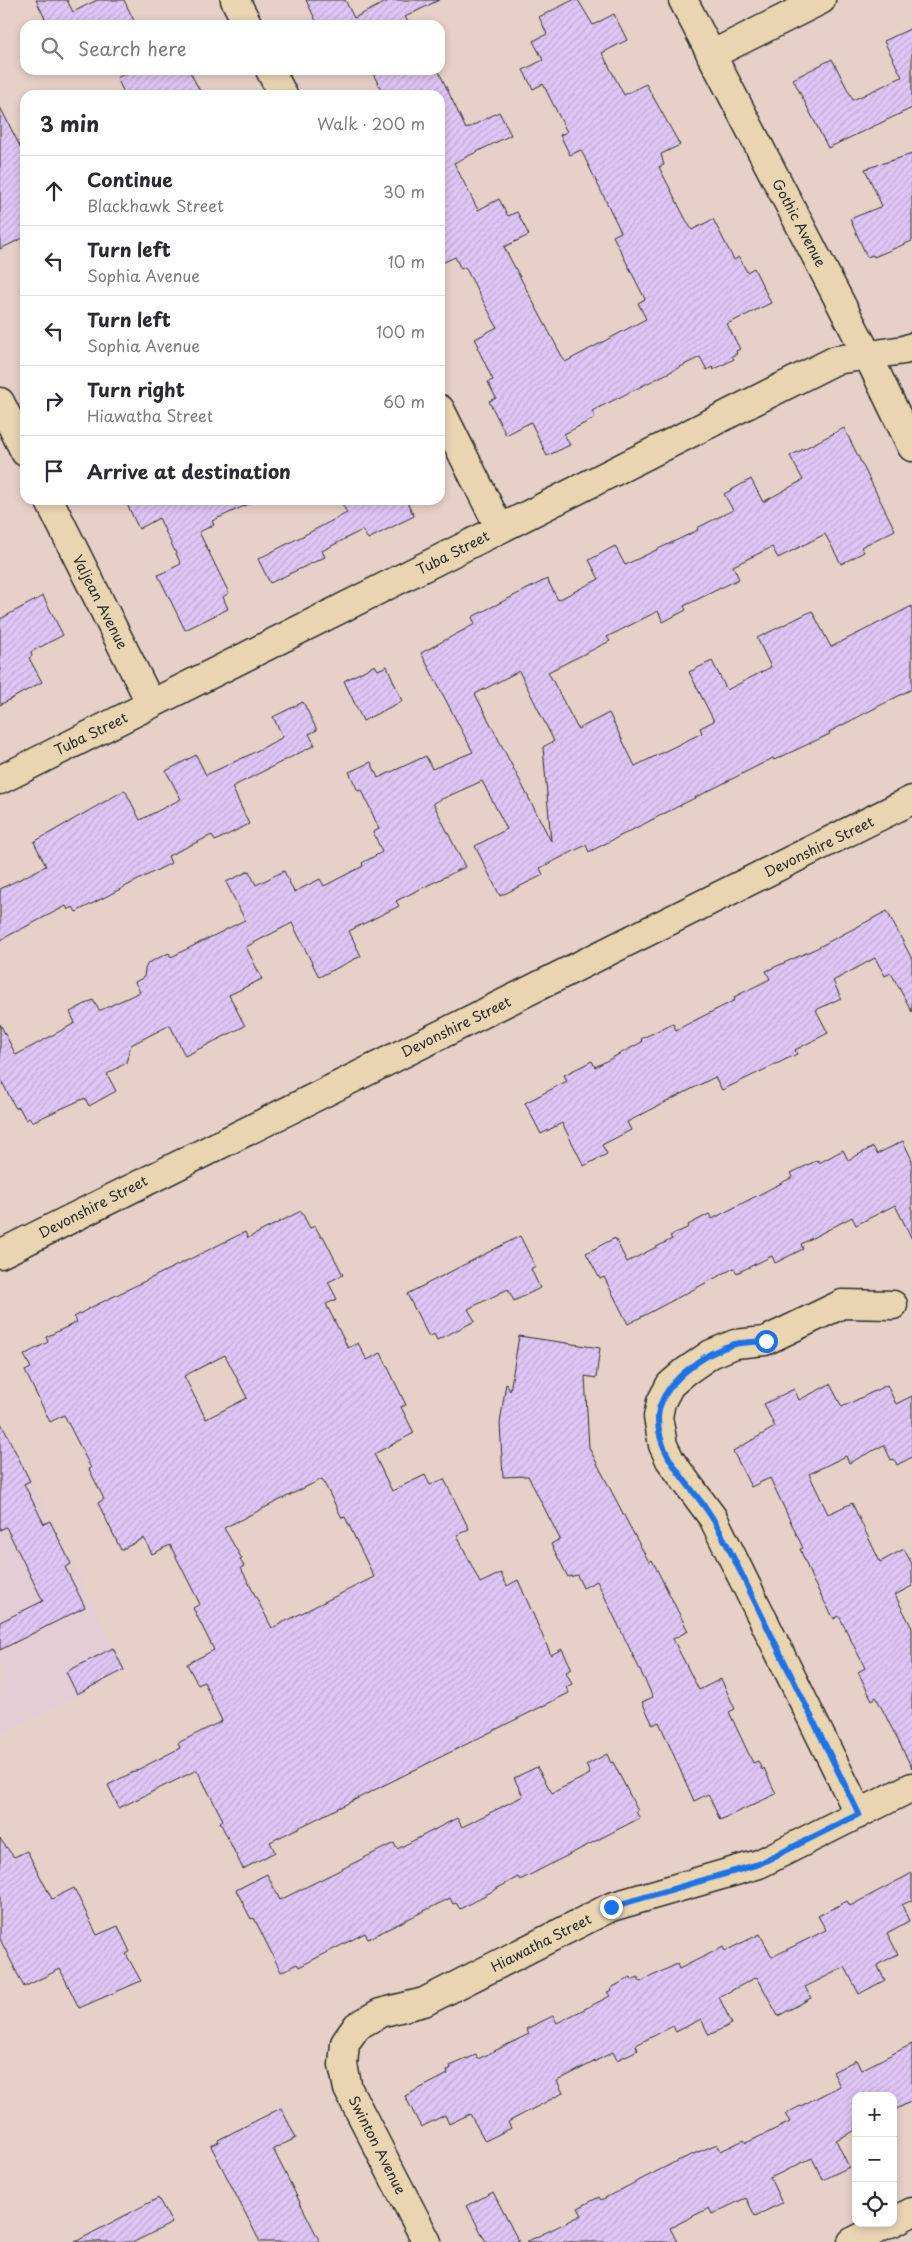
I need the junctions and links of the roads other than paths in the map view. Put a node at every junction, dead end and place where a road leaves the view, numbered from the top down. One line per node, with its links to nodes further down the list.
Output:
1 (235, 0): 4 (street)
2 (683, 0): 5 (street, Gothic Avenue)
3 (820, 0): 5 (street)
4 (245, 20)
5 (711, 55): 9 (street, Gothic Avenue)
6 (273, 75): 7 (street)
7 (280, 90)
8 (912, 347): 9 (street, Tuba Street)
9 (868, 356): 13 (street, Gothic Avenue); 15 (street, Tuba Street)
10 (0, 402): 12 (street)
11 (445, 419): 15 (street)
12 (20, 442)
13 (912, 447)
14 (52, 505): 16 (street, Valjean Avenue)
15 (500, 529): 16 (street, Tuba Street)
16 (152, 704): 17 (street, Tuba Street)
17 (0, 780)
18 (912, 800): 19 (street, Devonshire Street)
19 (0, 1254)
20 (893, 1305): 22 (street)
21 (912, 1787): 22 (street, Hiawatha Street)
22 (859, 1814): 23 (street, Hiawatha Street)
23 (345, 2043): 27 (street, Swinton Avenue)
24 (912, 2212): 25 (street)
25 (897, 2220)
26 (882, 2227): 28 (street)
27 (427, 2242)
28 (852, 2242)

